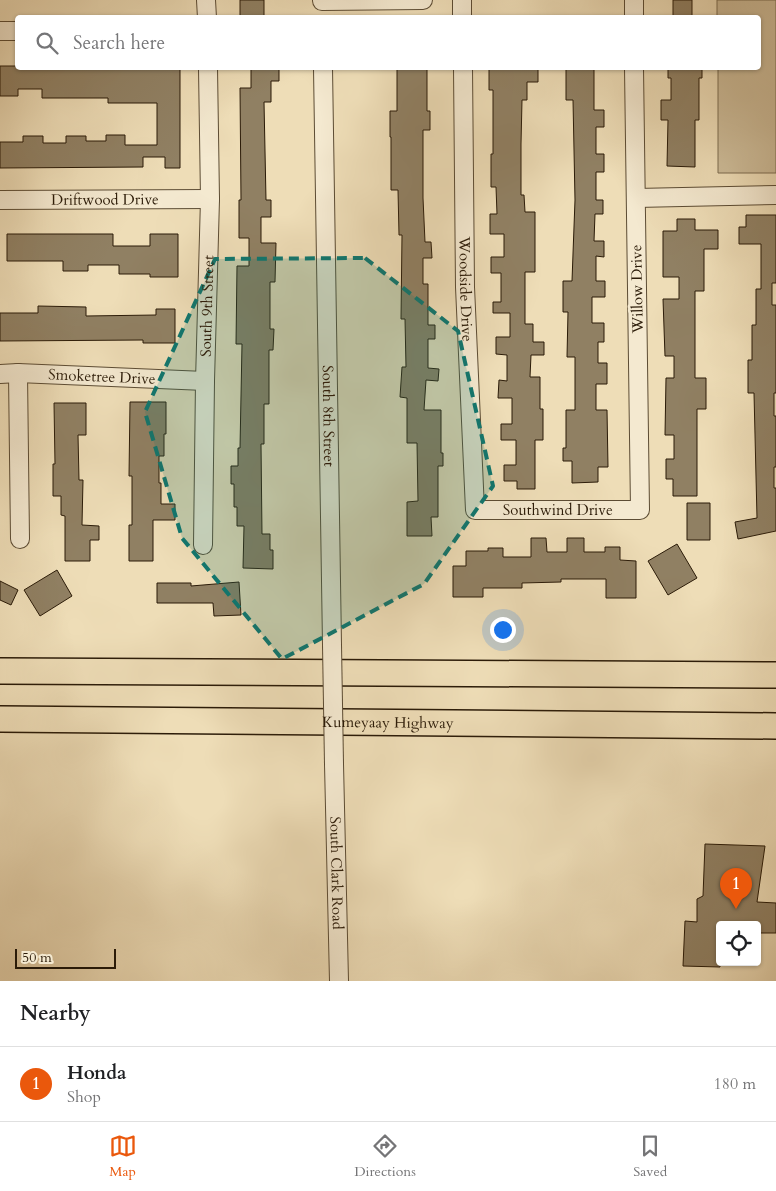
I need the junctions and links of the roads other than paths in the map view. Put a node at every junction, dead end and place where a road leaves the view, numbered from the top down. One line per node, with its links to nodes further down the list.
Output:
1 (206, 0): 6 (street)
2 (322, 0): 3 (street); 7 (street)
3 (423, 0)
4 (462, 0): 8 (street)
5 (634, 0): 9 (street)
6 (207, 15)
7 (322, 15)
8 (462, 15)
9 (634, 15)
10 (15, 30): 11 (street)
11 (0, 31)
12 (208, 70): 18 (street, South 9th Street)
13 (323, 70): 33 (street, South 8th Street, bridge)
14 (462, 70): 23 (street, Woodside Drive)
15 (634, 70): 17 (street, Willow Drive)
16 (776, 195): 17 (street)
17 (636, 198): 24 (street, Willow Drive)
18 (210, 199): 19 (street, Driftwood Drive); 22 (street, South 9th Street)
19 (0, 200)
20 (18, 373): 21 (street, Smoketree Drive); 22 (street, Smoketree Drive); 25 (street)
21 (0, 374)
22 (205, 381): 26 (street, South 9th Street)
23 (475, 510): 24 (street, Southwind Drive)
24 (640, 510)
25 (20, 539)
26 (202, 545)
27 (0, 671): 28 (highway)
28 (776, 675)
29 (0, 719): 30 (highway, Kumeyaay Highway)
30 (95, 720): 31 (highway, Kumeyaay Highway); 32 (highway)
31 (776, 726)
32 (0, 734)
33 (334, 764): 34 (street, South Clark Road)
34 (339, 981)

